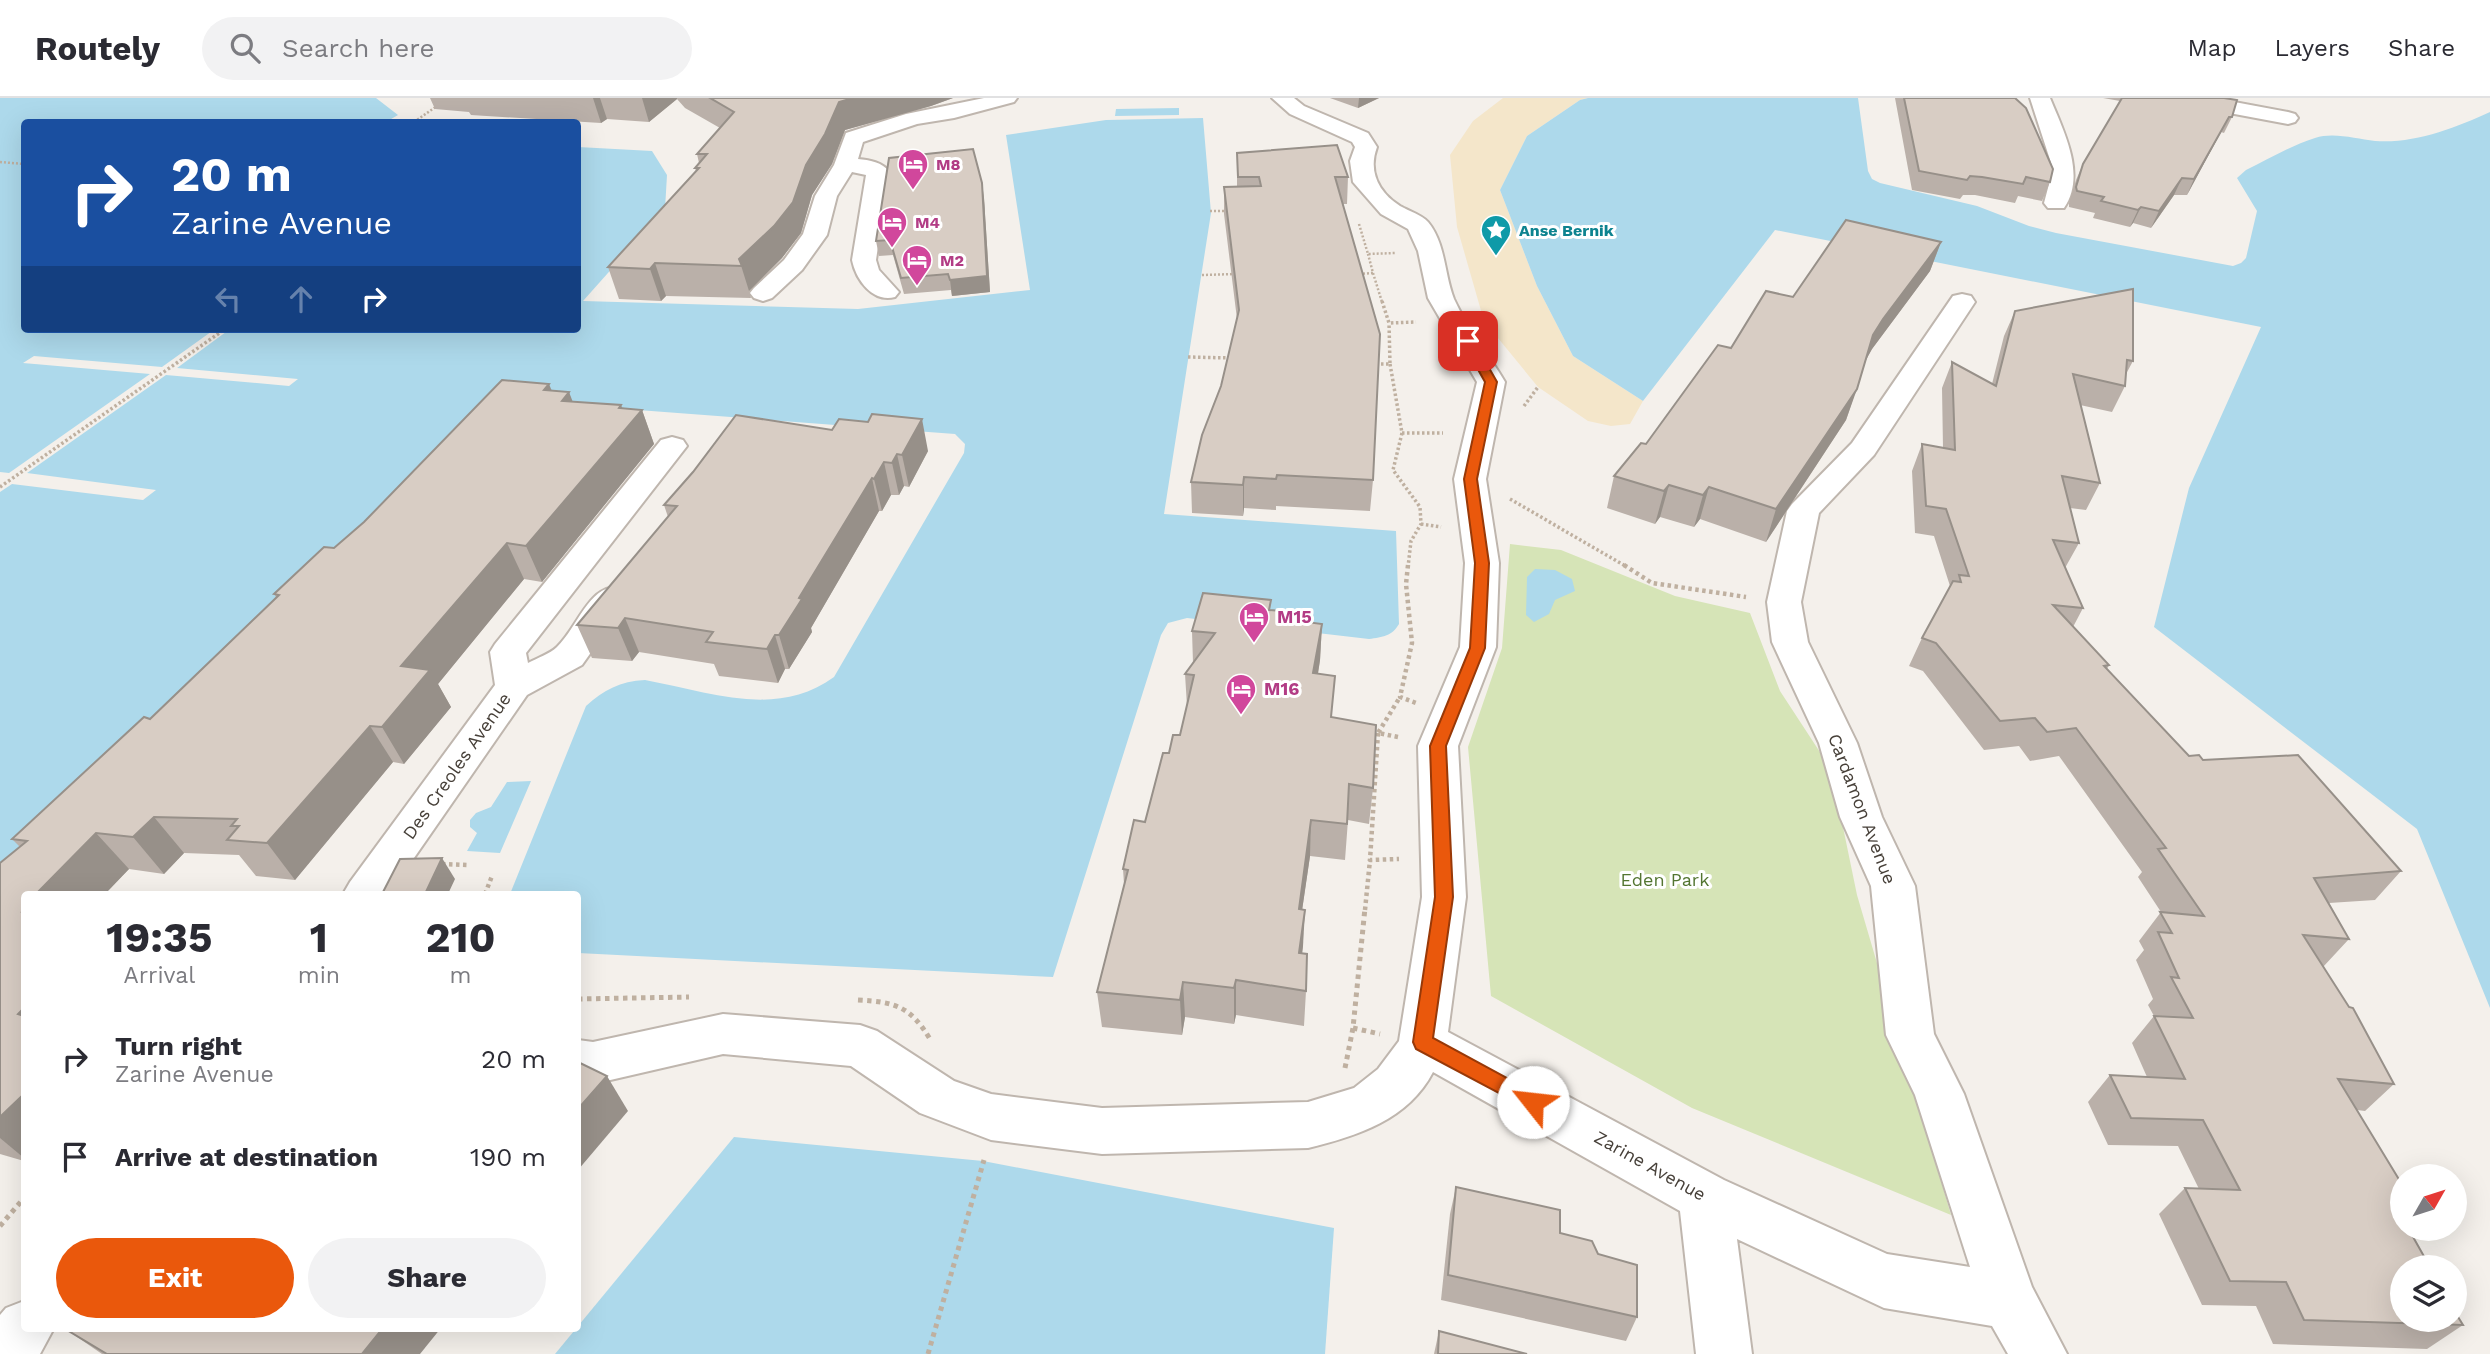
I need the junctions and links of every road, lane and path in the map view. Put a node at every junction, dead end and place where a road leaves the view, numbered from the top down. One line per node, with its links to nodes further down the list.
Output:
1 (1007, 98): 10 (street)
2 (1282, 98): 15 (street)
3 (2040, 98): 11 (street)
4 (2181, 98): 6 (street)
5 (438, 105): 7 (path)
6 (2288, 118)
7 (418, 119)
8 (0, 162): 9 (path)
9 (21, 164)
10 (845, 165): 21 (street); 22 (street)
11 (2056, 203)
12 (1210, 211): 13 (path)
13 (1237, 211)
14 (1359, 219): 16 (path)
15 (1430, 251): 16 (path); 24 (street)
16 (1368, 254): 17 (path)
17 (1373, 273): 19 (path); 25 (path)
18 (1241, 274): 20 (path)
19 (1359, 274)
20 (1202, 275)
21 (886, 292)
22 (762, 293)
23 (1962, 302): 37 (street, Cardamon Avenue)
24 (1457, 320): 25 (path); 39 (street)
25 (1389, 323): 30 (path)
26 (219, 333): 34 (path)
27 (1188, 357): 28 (path)
28 (1242, 359)
29 (1376, 364): 30 (path)
30 (1390, 364): 39 (path)
31 (1538, 387): 32 (path)
32 (1521, 409)
33 (672, 446): 38 (street)
34 (0, 487)
35 (1509, 487): 37 (path)
36 (635, 568): 38 (street, Des Creoles Avenue)
37 (1784, 602): 57 (street, Cardamon Avenue)
38 (514, 686): 44 (street, Des Creoles Avenue)
39 (1450, 716): 41 (street)
40 (1378, 733): 42 (path)
41 (1443, 858): 42 (path); 49 (street)
42 (1370, 860): 52 (path)
43 (492, 876): 45 (path)
44 (367, 891)
45 (486, 891)
46 (694, 996): 47 (path)
47 (581, 999)
48 (844, 1000): 50 (path)
49 (1423, 1042): 51 (street); 54 (street, Zarine Avenue)
50 (936, 1050)
51 (581, 1061)
52 (1344, 1071)
53 (984, 1161): 60 (path)
54 (1705, 1197): 57 (street, Zarine Avenue); 61 (street)
55 (21, 1202): 56 (path)
56 (0, 1226)
57 (2009, 1301): 62 (street, Cardamon Avenue)
58 (22, 1332): 59 (street)
59 (2, 1354)
60 (928, 1354)
61 (1724, 1354)
62 (2039, 1354)

